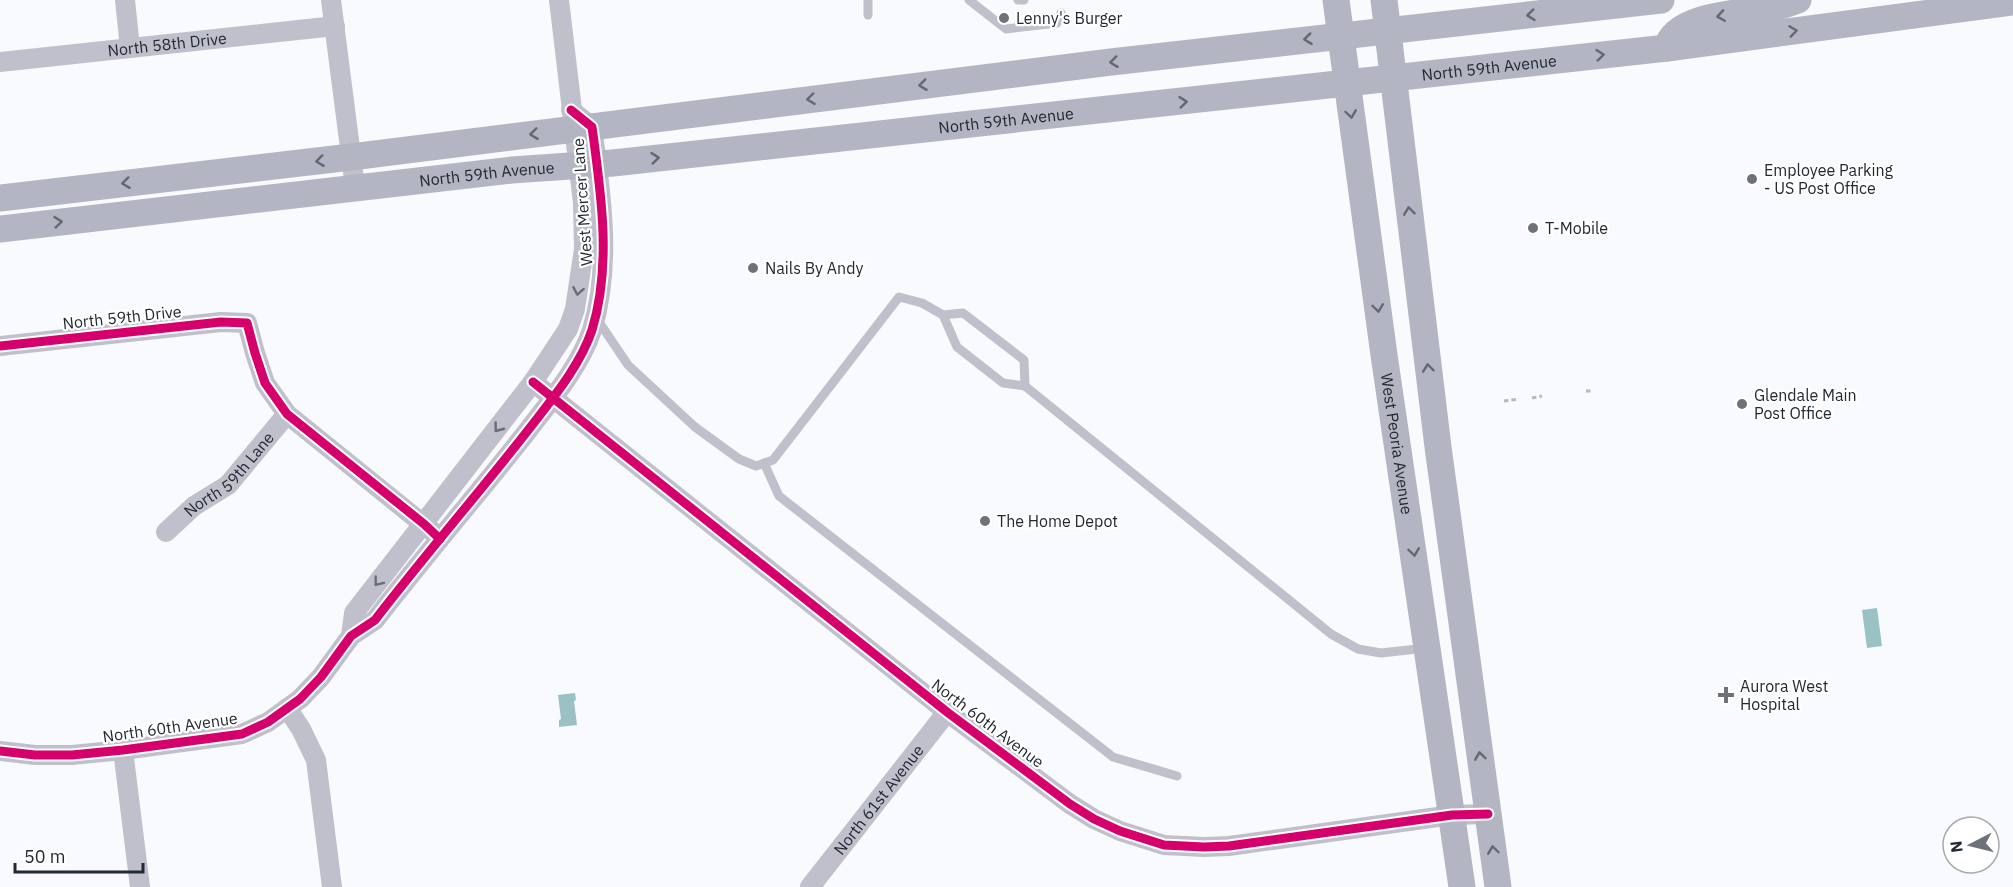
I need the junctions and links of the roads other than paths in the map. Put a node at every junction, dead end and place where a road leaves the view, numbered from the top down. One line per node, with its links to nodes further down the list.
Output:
1 (125, 0): 18 (street)
2 (331, 0): 15 (street)
3 (559, 0): 23 (street, West Mercer Lane)
4 (868, 0): 14 (lane)
5 (969, 0): 13 (lane)
6 (1018, 0): 7 (lane)
7 (1024, 0)
8 (1336, 0): 17 (main road, West Peoria Avenue)
9 (1384, 0): 16 (main road)
10 (1661, 0): 16 (main road, North 59th Avenue, one-way to 16)
11 (1798, 0): 19 (main road, one-way to 19)
12 (2013, 2): 19 (main road, North 59th Avenue, one-way to 12)
13 (1061, 12)
14 (868, 15)
15 (335, 26): 18 (street, North 58th Drive); 24 (street)
16 (1387, 30): 17 (main road, North 59th Avenue); 21 (main road)
17 (1341, 36): 22 (main road, West Peoria Avenue); 23 (main road, North 59th Avenue, one-way to 23)
18 (130, 48): 20 (street, North 58th Drive)
19 (1667, 48): 21 (main road, North 59th Avenue, one-way to 19)
20 (0, 62)
21 (1393, 79): 22 (main road, North 59th Avenue); 36 (main road, one-way to 21)
22 (1347, 83): 25 (main road, North 59th Avenue, one-way to 22); 37 (main road, West Peoria Avenue, one-way to 37)
23 (579, 122): 24 (main road, North 59th Avenue, one-way to 24); 25 (street, West Mercer Lane)
24 (351, 157): 26 (street); 27 (main road, North 59th Avenue, one-way to 27)
25 (587, 164): 26 (main road, North 59th Avenue); 30 (street, West Mercer Lane); 32 (street, West Mercer Lane, one-way to 32)
26 (355, 187): 28 (main road, North 59th Avenue, one-way to 26)
27 (0, 198)
28 (0, 229)
29 (943, 315): 33 (lane); 33 (lane); 38 (lane)
30 (595, 316): 34 (street, West Mercer Lane); 38 (lane)
31 (0, 346): 35 (street, North 59th Drive)
32 (533, 382): 34 (street, North 60th Avenue); 39 (street, North 60th Avenue, one-way to 39)
33 (1025, 386): 43 (lane)
34 (553, 398): 41 (street, North 60th Avenue); 45 (street, North 60th Avenue)
35 (287, 414): 39 (street); 40 (street, North 59th Lane)
36 (1437, 437): 37 (main road); 49 (main road, one-way to 36)
37 (1398, 442): 43 (main road, West Peoria Avenue, one-way to 43)
38 (764, 463): 48 (lane)
39 (424, 524): 41 (street); 42 (street, North 60th Avenue, one-way to 42)
40 (166, 532)
41 (440, 539): 42 (street, North 60th Avenue)
42 (351, 636): 44 (street, North 60th Avenue)
43 (1428, 648): 50 (main road, West Peoria Avenue)
44 (287, 708): 46 (street, North 60th Avenue); 52 (street)
45 (947, 712): 50 (street, North 60th Avenue); 53 (street, North 61st Avenue)
46 (123, 750): 47 (street, North 60th Avenue); 51 (street)
47 (0, 751)
48 (1177, 776)
49 (1488, 814): 50 (street, North 60th Avenue); 55 (main road, one-way to 49)
50 (1452, 815): 54 (main road, West Peoria Avenue)
51 (140, 887)
52 (332, 887)
53 (810, 887)
54 (1462, 887)
55 (1498, 887)

